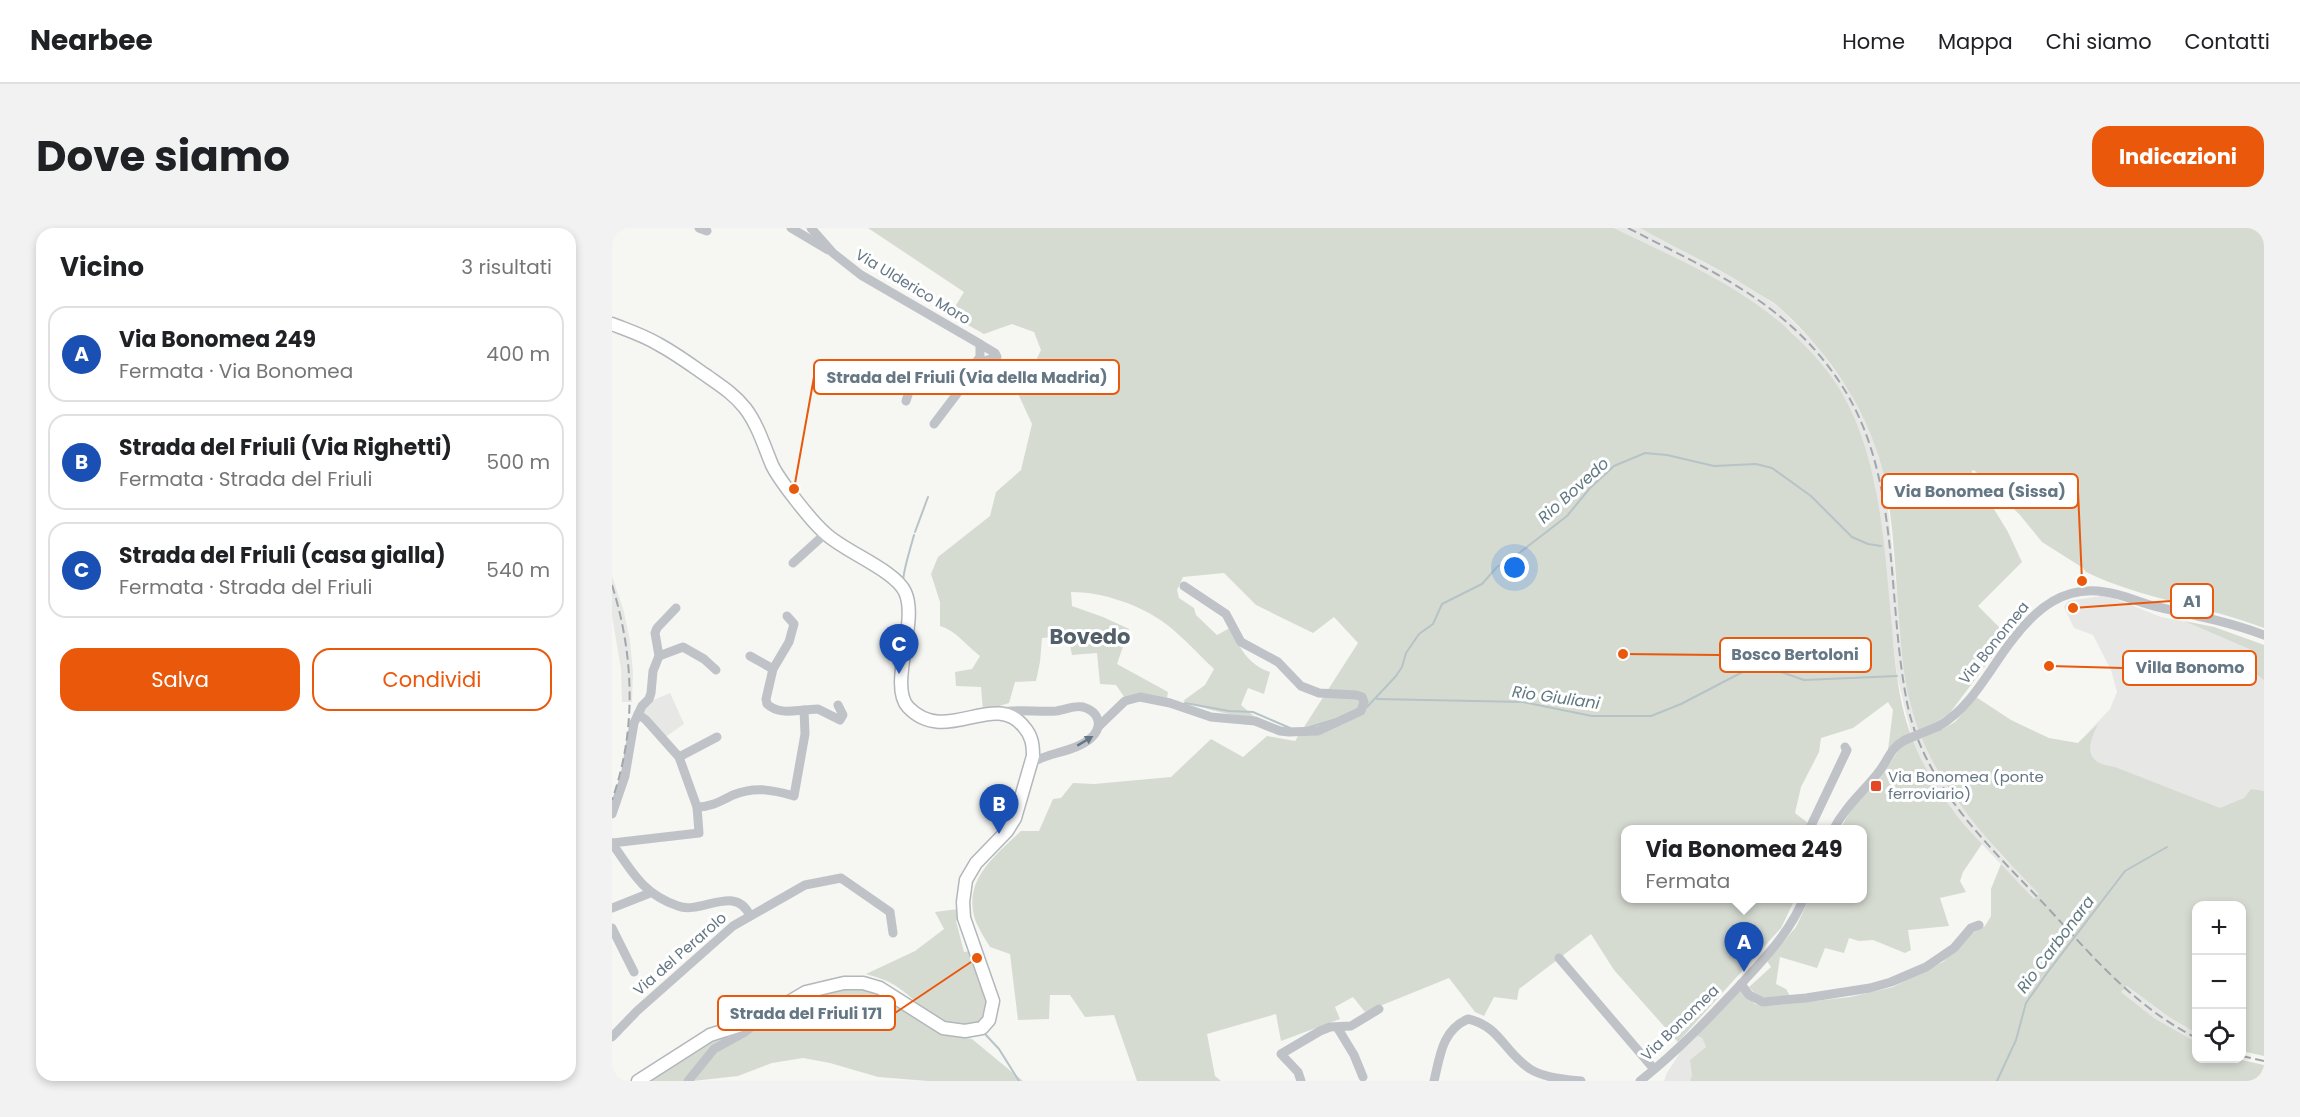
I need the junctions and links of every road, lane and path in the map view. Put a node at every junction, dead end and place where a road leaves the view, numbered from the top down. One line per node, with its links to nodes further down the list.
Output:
1 (791, 228): 3 (street, Via Ulderico Moro)
2 (811, 228): 3 (street, Via Ulderico Moro)
3 (832, 253): 5 (street, Via Ulderico Moro)
4 (612, 324): 8 (main road)
5 (980, 344): 6 (street, Via Ulderico Moro); 7 (street, Via Ulderico Moro)
6 (906, 401)
7 (934, 424)
8 (825, 534): 9 (street); 20 (main road)
9 (792, 563)
10 (1184, 586): 22 (street)
11 (676, 608): 14 (street)
12 (788, 616): 16 (street)
13 (2264, 635): 30 (street, Via Bonomea, bridge)
14 (659, 656): 17 (street); 21 (street)
15 (750, 656): 16 (street)
16 (773, 669): 19 (street)
17 (716, 670)
18 (838, 705): 19 (street)
19 (804, 710): 27 (street)
20 (1000, 712): 22 (street); 26 (main road)
21 (638, 714): 25 (street); 28 (street)
22 (1099, 726): 26 (street, one-way to 22)
23 (717, 737): 25 (street)
24 (1845, 747): 29 (street)
25 (679, 757): 27 (street)
26 (1031, 763): 43 (main road)
27 (697, 807): 31 (street)
28 (612, 814)
29 (1811, 825)
30 (1836, 825)
31 (612, 843): 32 (street)
32 (650, 893): 34 (street); 35 (street)
33 (1801, 903): 41 (street, Via Bonomea)
34 (612, 908)
35 (750, 916): 38 (street, Via del Perarolo); 45 (street, Via del Perarolo)
36 (1979, 925): 41 (street)
37 (612, 928): 40 (street)
38 (892, 933)
39 (1559, 958): 46 (street)
40 (634, 972)
41 (1741, 984): 46 (street, Via Bonomea)
42 (1379, 1009): 44 (street)
43 (760, 1019): 48 (main road); 49 (street)
44 (1337, 1027): 47 (street); 50 (street)
45 (612, 1037)
46 (1654, 1070): 53 (street, Via Bonomea)
47 (1363, 1077)
48 (638, 1081)
49 (688, 1081)
50 (1300, 1081)
51 (1434, 1081): 52 (street)
52 (1581, 1081)
53 (1640, 1081)

